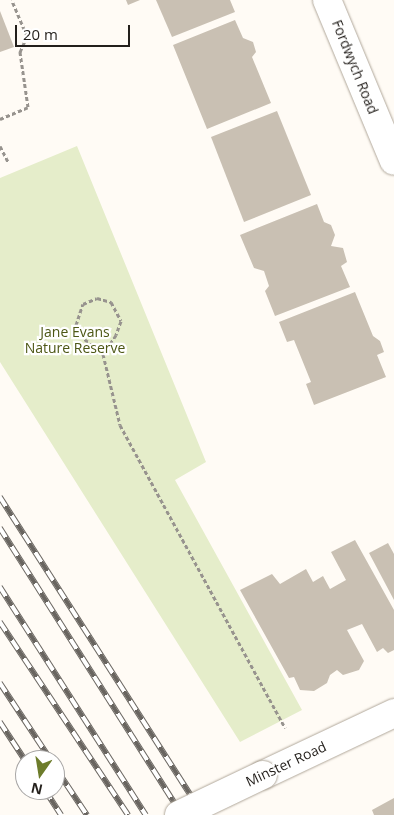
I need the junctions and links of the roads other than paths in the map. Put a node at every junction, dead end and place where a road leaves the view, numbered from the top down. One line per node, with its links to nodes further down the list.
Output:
1 (327, 0): 2 (street, Fordwych Road)
2 (394, 161)
3 (394, 713): 4 (street, Minster Road, bridge)
4 (179, 815)

